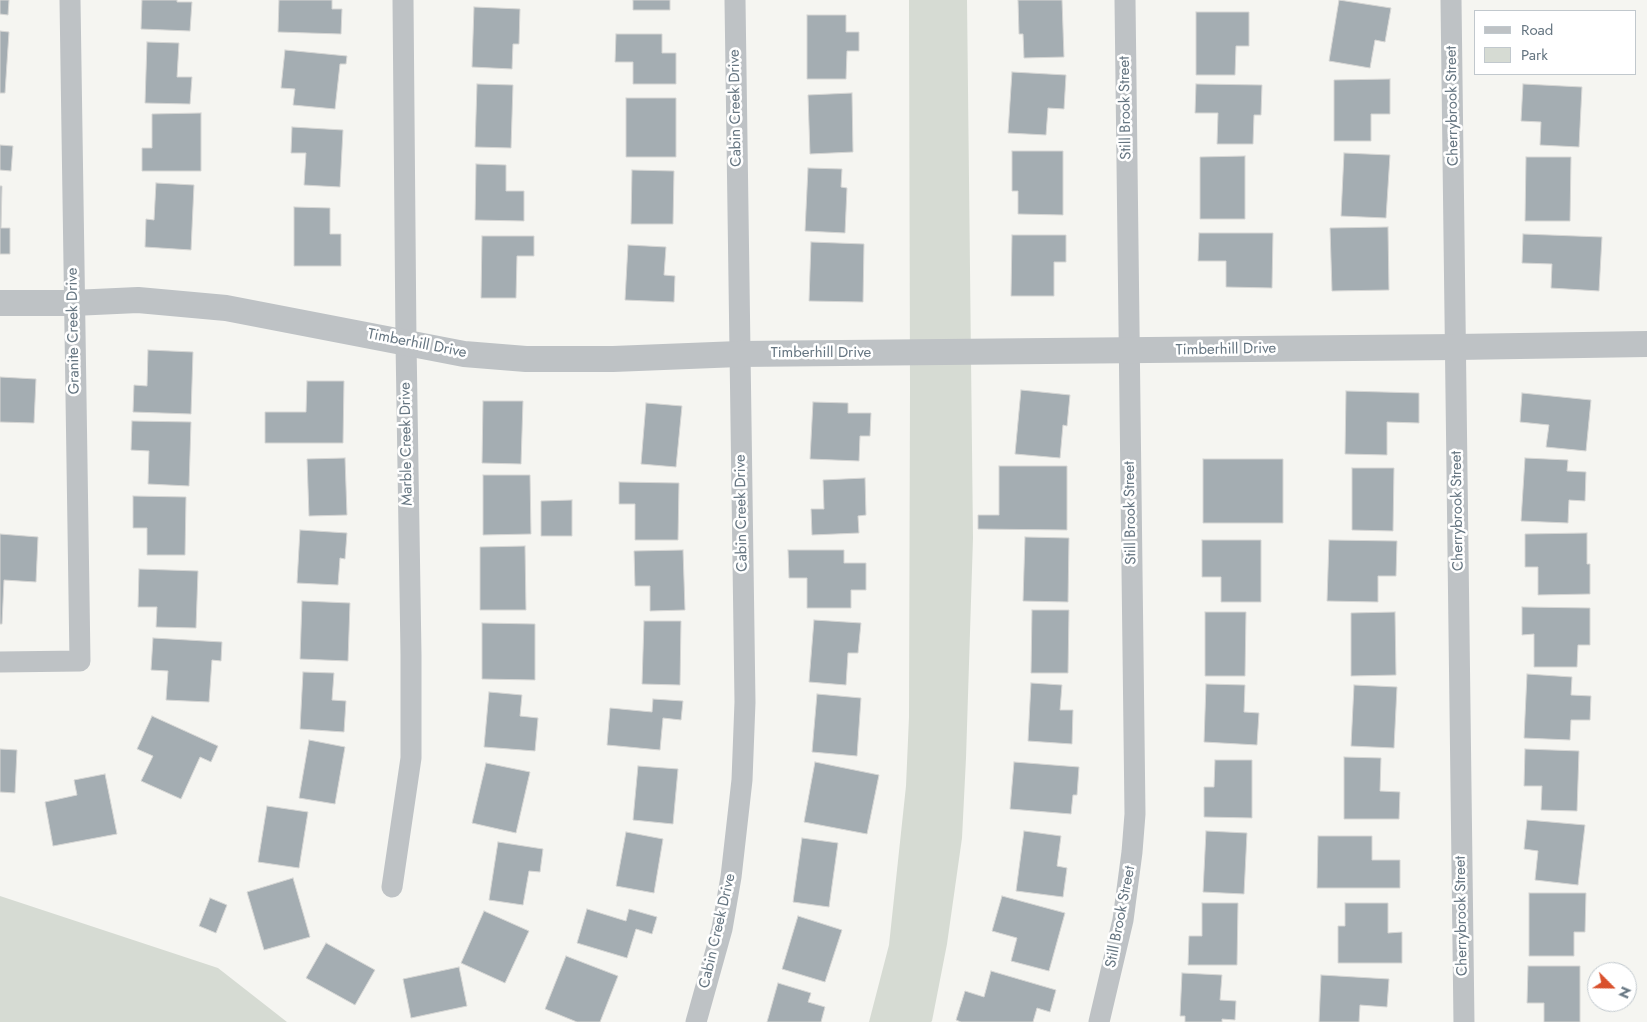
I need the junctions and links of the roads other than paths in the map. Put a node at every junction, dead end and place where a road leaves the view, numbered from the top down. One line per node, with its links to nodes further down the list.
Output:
1 (70, 0): 7 (street, Granite Creek Drive)
2 (403, 0): 8 (street, Marble Creek Drive)
3 (735, 0): 12 (street, Cabin Creek Drive)
4 (1124, 0): 11 (street, Still Brook Street)
5 (1451, 0): 10 (street, Cherrybrook Street)
6 (0, 303): 7 (street, Timberhill Drive)
7 (74, 303): 8 (street, Timberhill Drive); 13 (street, Granite Creek Drive)
8 (406, 342): 12 (street, Timberhill Drive); 14 (street, Marble Creek Drive)
9 (1647, 344): 10 (street, Timberhill Drive)
10 (1456, 348): 11 (street, Timberhill Drive); 17 (street, Cherrybrook Street)
11 (1128, 350): 12 (street, Timberhill Drive); 16 (street, Still Brook Street)
12 (739, 354): 15 (street, Cabin Creek Drive)
13 (0, 662)
14 (392, 887)
15 (696, 1022)
16 (1099, 1022)
17 (1464, 1022)

